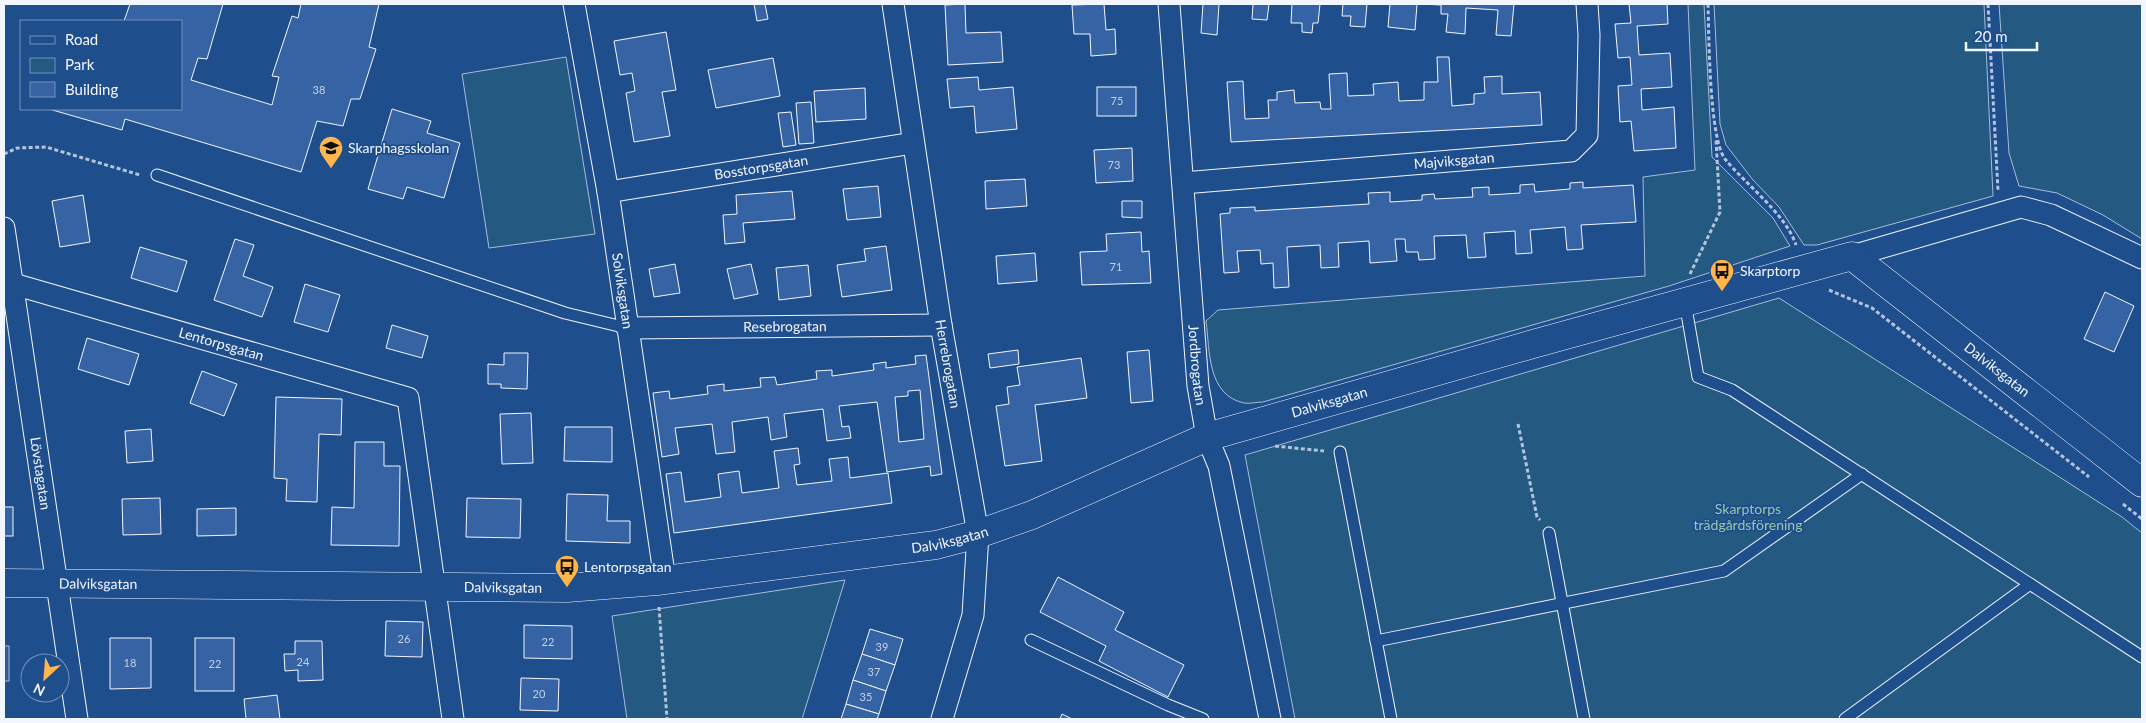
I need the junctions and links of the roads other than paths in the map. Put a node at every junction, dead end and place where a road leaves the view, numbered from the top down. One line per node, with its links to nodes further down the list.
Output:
1 (574, 4): 8 (street, Solviksgatan)
2 (893, 4): 5 (street, Herrebrogatan)
3 (1169, 4): 7 (street, Jordbrogatan)
4 (1586, 4): 7 (street, Majviksgatan)
5 (913, 143): 8 (street, Bosstorpsgatan); 14 (street, Herrebrogatan)
6 (157, 175): 15 (lane)
7 (1183, 183): 16 (street, Jordbrogatan)
8 (608, 192): 15 (street, Solviksgatan)
9 (4, 228): 12 (street, Lövstagatan)
10 (1852, 256): 11 (street, Dalviksgatan); 13 (street, Dalviksgatan); 19 (street, Dalviksgatan)
11 (2142, 258)
12 (10, 284): 24 (street, Lövstagatan); 26 (street, Lentorpsgatan)
13 (1685, 302): 16 (street, Dalviksgatan); 18 (lane)
14 (941, 325): 15 (street, Resebrogatan); 21 (street, Herrebrogatan)
15 (628, 328): 22 (street, Solviksgatan)
16 (1206, 437): 21 (street, Dalviksgatan); 31 (street, Jordbrogatan)
17 (1340, 452): 29 (lane)
18 (1862, 474): 25 (lane); 27 (lane)
19 (2142, 483)
20 (1549, 532): 27 (lane)
21 (978, 534): 22 (street, Dalviksgatan); 34 (street, Herrebrogatan)
22 (661, 580): 26 (street, Dalviksgatan)
23 (4, 583): 24 (street, Dalviksgatan)
24 (56, 583): 26 (street, Dalviksgatan); 32 (street, Lövstagatan)
25 (2030, 584): 30 (lane); 38 (lane)
26 (436, 588): 33 (street, Lentorpsgatan)
27 (1562, 605): 29 (lane); 37 (lane)
28 (1031, 640): 35 (lane)
29 (1376, 641): 36 (lane)
30 (2142, 657)
31 (1267, 718)
32 (77, 719)
33 (454, 719)
34 (942, 719)
35 (1203, 719)
36 (1392, 719)
37 (1584, 719)
38 (1845, 719)

